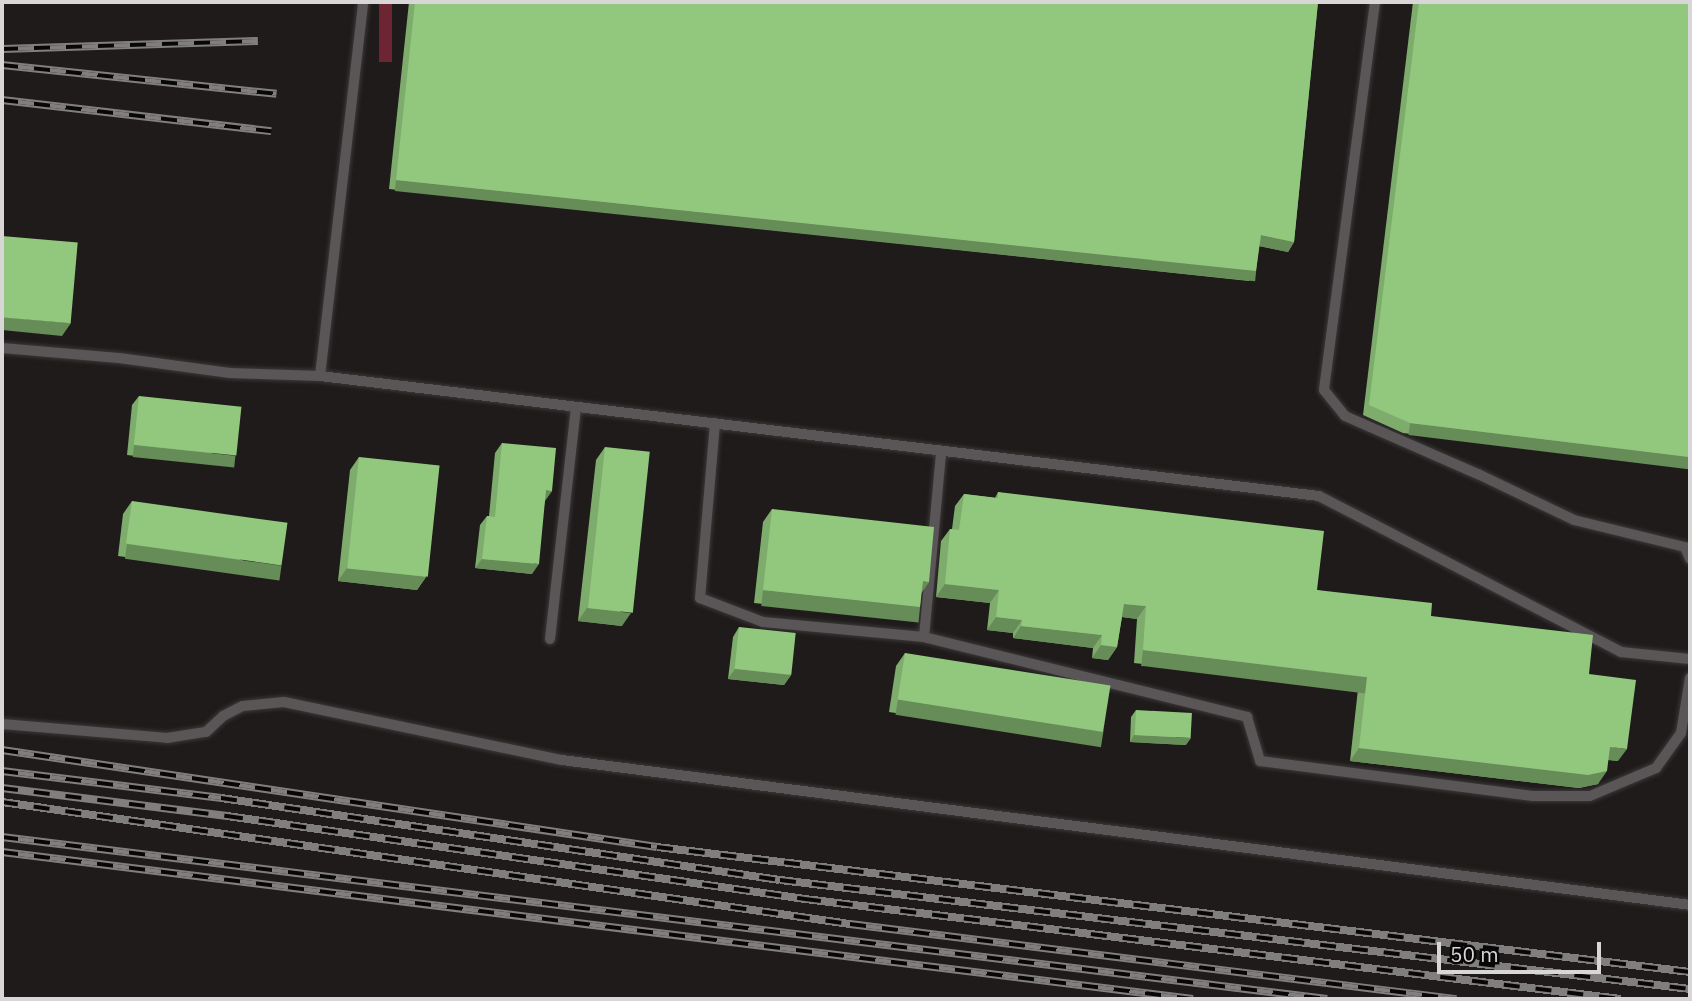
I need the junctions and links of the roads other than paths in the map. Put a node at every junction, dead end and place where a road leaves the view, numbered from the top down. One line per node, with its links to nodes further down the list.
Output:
1 (363, 2): 4 (lane)
2 (1375, 2): 8 (lane)
3 (2, 348): 4 (lane)
4 (320, 376): 5 (lane)
5 (576, 408): 6 (lane); 10 (lane)
6 (715, 423): 7 (lane); 9 (lane)
7 (941, 452): 9 (lane); 11 (lane)
8 (1690, 559)
9 (924, 636): 12 (lane)
10 (550, 639)
11 (1690, 660)
12 (1690, 678)
13 (2, 724): 14 (lane)
14 (1690, 905)

